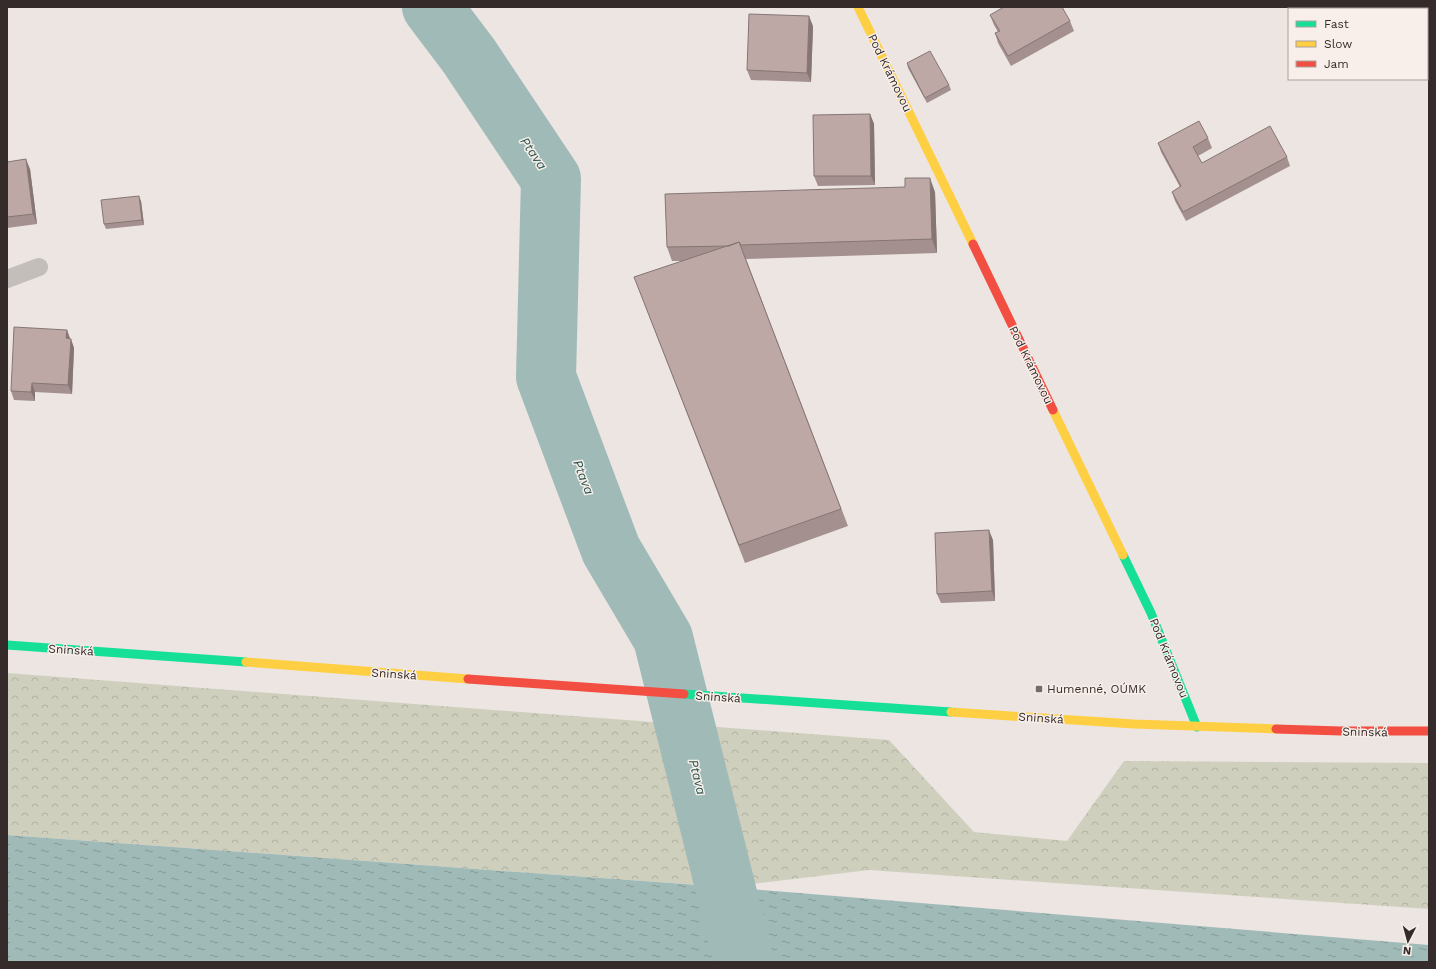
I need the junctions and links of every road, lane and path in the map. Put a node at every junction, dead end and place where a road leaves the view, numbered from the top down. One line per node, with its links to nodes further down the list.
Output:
1 (858, 7): 5 (main road, Pod Krámovou)
2 (39, 268): 3 (lane)
3 (7, 279)
4 (7, 645): 5 (main road, Sninská)
5 (1196, 727): 6 (main road, Sninská)
6 (1429, 731)

